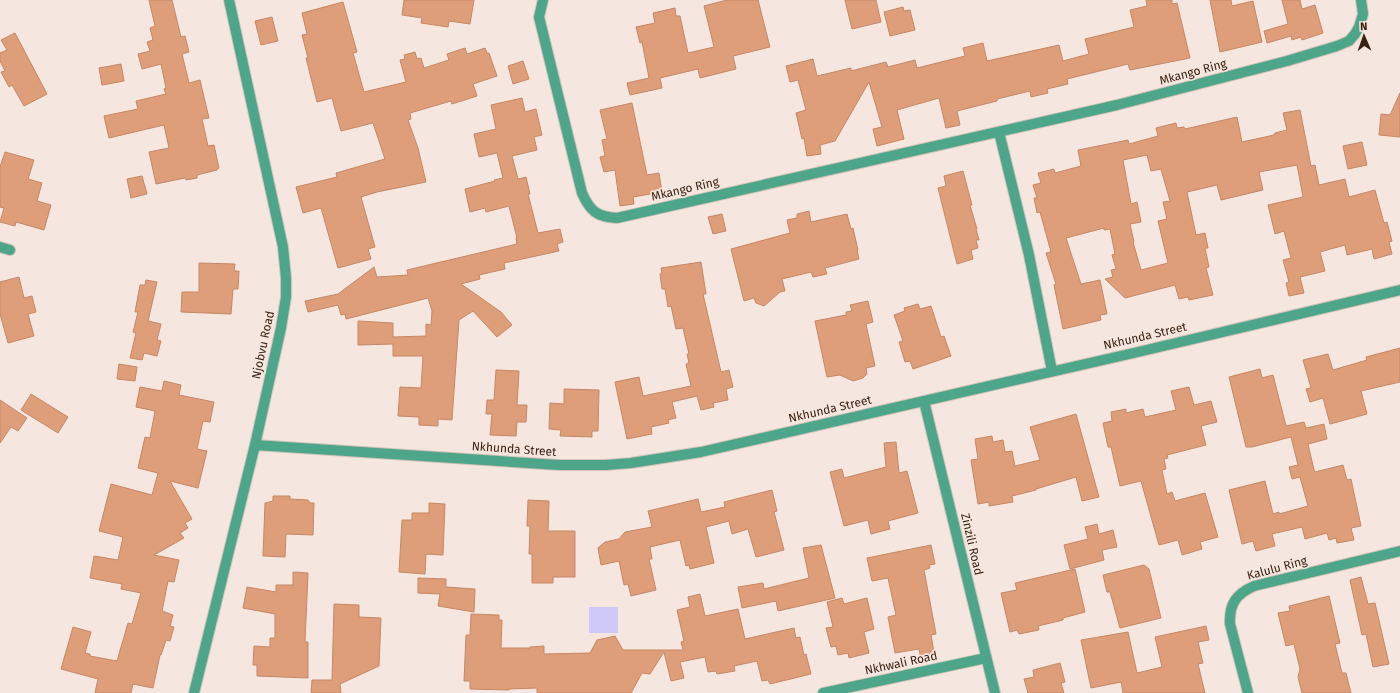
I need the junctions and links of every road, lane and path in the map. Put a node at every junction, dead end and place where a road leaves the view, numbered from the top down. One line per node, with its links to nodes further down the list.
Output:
1 (229, 0): 8 (street, Njobvu Road)
2 (543, 0): 4 (street, Mkango Ring)
3 (1361, 0): 4 (street, Mkango Ring)
4 (999, 132): 6 (street)
5 (1400, 290): 6 (street, Nkhunda Street)
6 (1052, 371): 7 (street, Nkhunda Street)
7 (924, 401): 8 (street, Nkhunda Street); 10 (street, Zinzili Road)
8 (255, 445): 11 (street, Njobvu Road)
9 (1400, 551): 14 (street, Kalulu Ring)
10 (986, 658): 12 (street, Nkhwali Road); 13 (street, Zinzili Road)
11 (194, 693)
12 (823, 693)
13 (995, 693)
14 (1248, 693)

